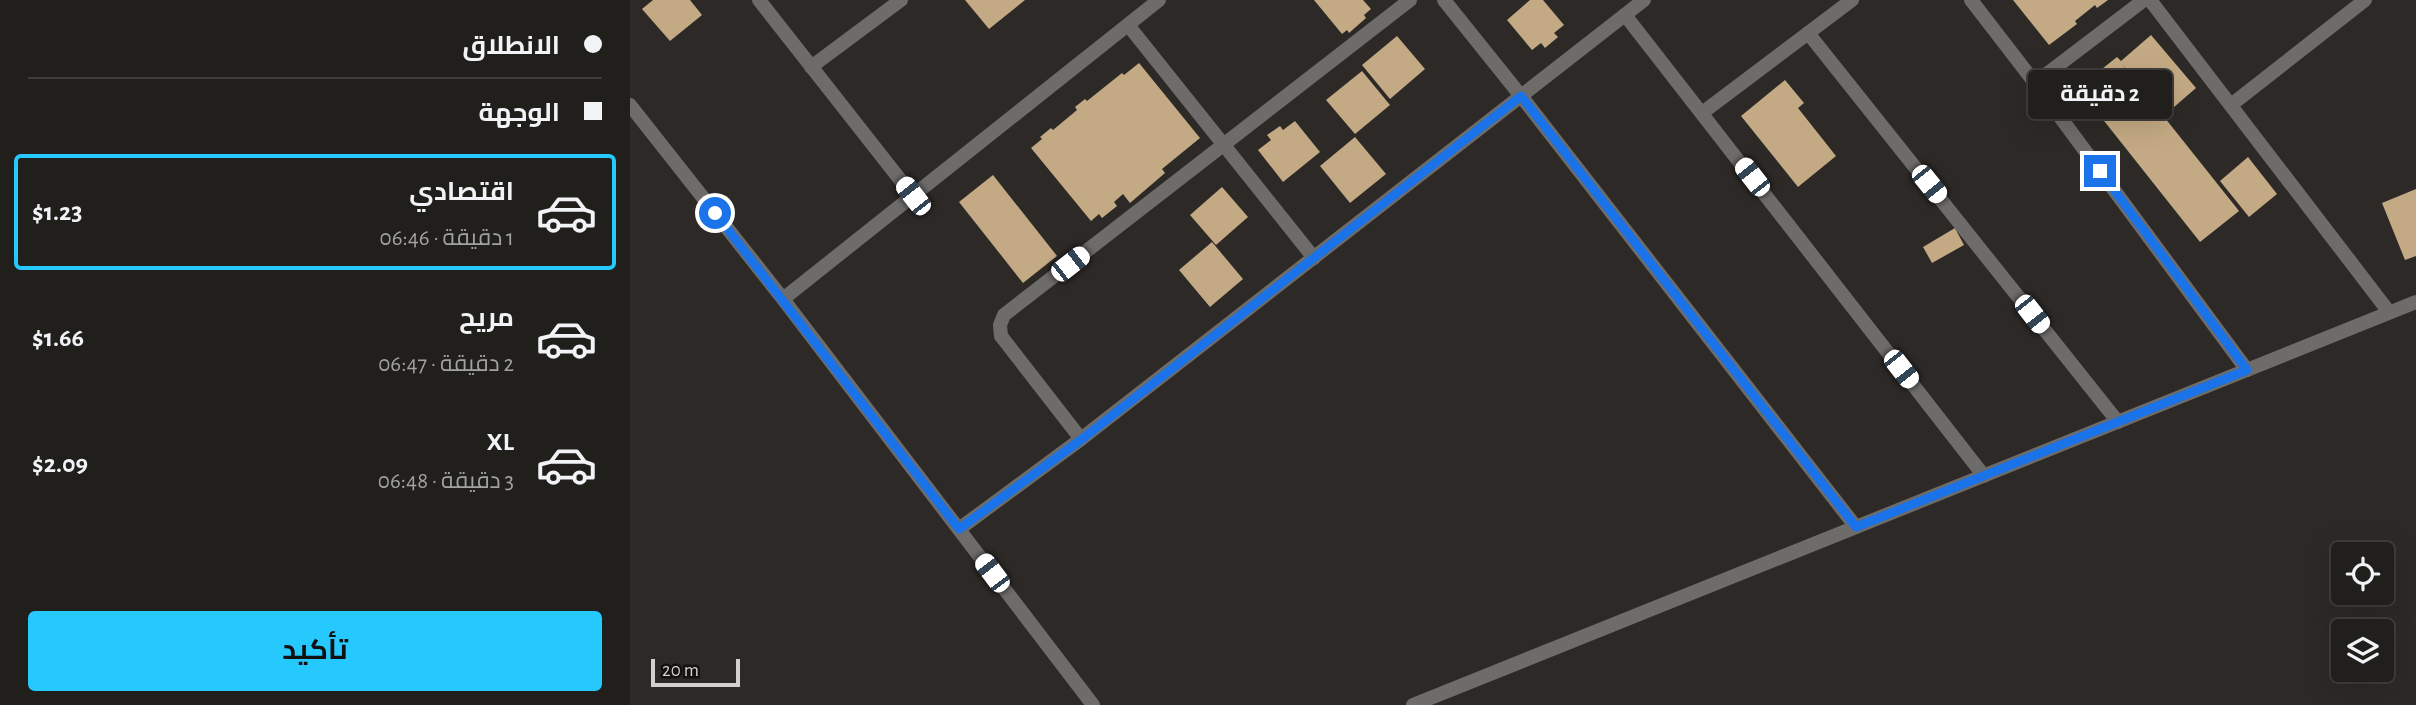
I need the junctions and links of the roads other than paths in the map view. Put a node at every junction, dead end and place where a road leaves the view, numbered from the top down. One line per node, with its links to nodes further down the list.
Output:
1 (759, 0): 14 (street)
2 (901, 0): 14 (street)
3 (1159, 0): 12 (street)
4 (1409, 0): 20 (street)
5 (1444, 0): 16 (street)
6 (1644, 0): 11 (street)
7 (1852, 0): 13 (street)
8 (1971, 0): 15 (street)
9 (2147, 0): 15 (street); 18 (street)
10 (2365, 0): 18 (street)
11 (1625, 15): 16 (street); 19 (street)
12 (1128, 25): 20 (street); 21 (street)
13 (1808, 33): 19 (street); 27 (street)
14 (811, 67): 21 (street)
15 (2035, 83): 26 (street)
16 (1521, 96): 22 (street); 30 (street)
17 (630, 105): 23 (street)
18 (2231, 105): 25 (street)
19 (1702, 113): 29 (street)
20 (1223, 145): 22 (street); 28 (street)
21 (913, 196): 23 (street)
22 (1314, 258): 28 (street)
23 (783, 299): 31 (street)
24 (2416, 302): 25 (street)
25 (2389, 312): 26 (street)
26 (2247, 370): 27 (street)
27 (2118, 422): 29 (street)
28 (1082, 439): 31 (street)
29 (1984, 476): 30 (street)
30 (1856, 527): 33 (street)
31 (959, 529): 32 (street)
32 (1093, 705)
33 (1413, 705)

